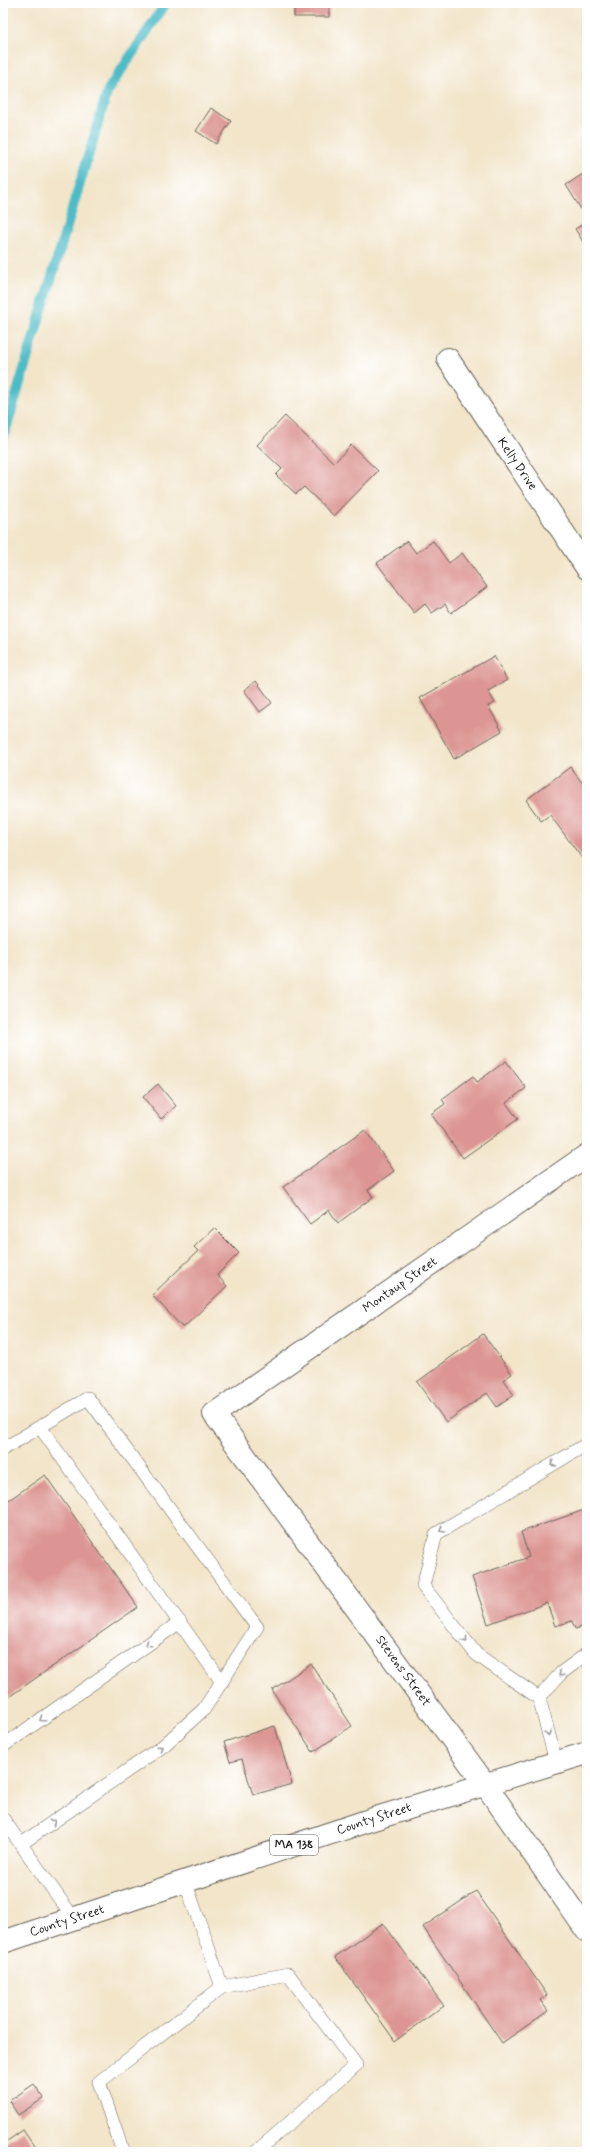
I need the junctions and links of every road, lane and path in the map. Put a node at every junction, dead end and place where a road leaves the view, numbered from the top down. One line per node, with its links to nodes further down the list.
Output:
1 (448, 359): 2 (street, Kelly Drive)
2 (587, 568)
3 (587, 1155): 4 (street, Montaup Street)
4 (214, 1414): 15 (street, Stevens Street)
5 (40, 1427): 7 (lane); 8 (lane); 10 (lane)
6 (587, 1444): 11 (lane, one-way to 11)
7 (3, 1449)
8 (180, 1622): 10 (lane); 12 (lane, one-way to 12)
9 (587, 1654): 11 (lane, one-way to 11)
10 (222, 1682): 17 (lane, one-way to 10)
11 (539, 1698): 14 (lane, one-way to 14)
12 (3, 1746)
13 (587, 1753): 14 (street, County Street / MA 138)
14 (556, 1762): 15 (street, County Street / MA 138)
15 (485, 1784): 18 (street, County Street / MA 138); 20 (street, Stevens Street)
16 (3, 1819): 17 (lane)
17 (21, 1844): 19 (lane)
18 (185, 1881): 19 (street, County Street / MA 138); 22 (lane)
19 (74, 1918): 21 (street, County Street / MA 138)
20 (587, 1932)
21 (3, 1942)
22 (222, 1987): 23 (lane); 24 (lane)
23 (123, 2152)
24 (256, 2152)

